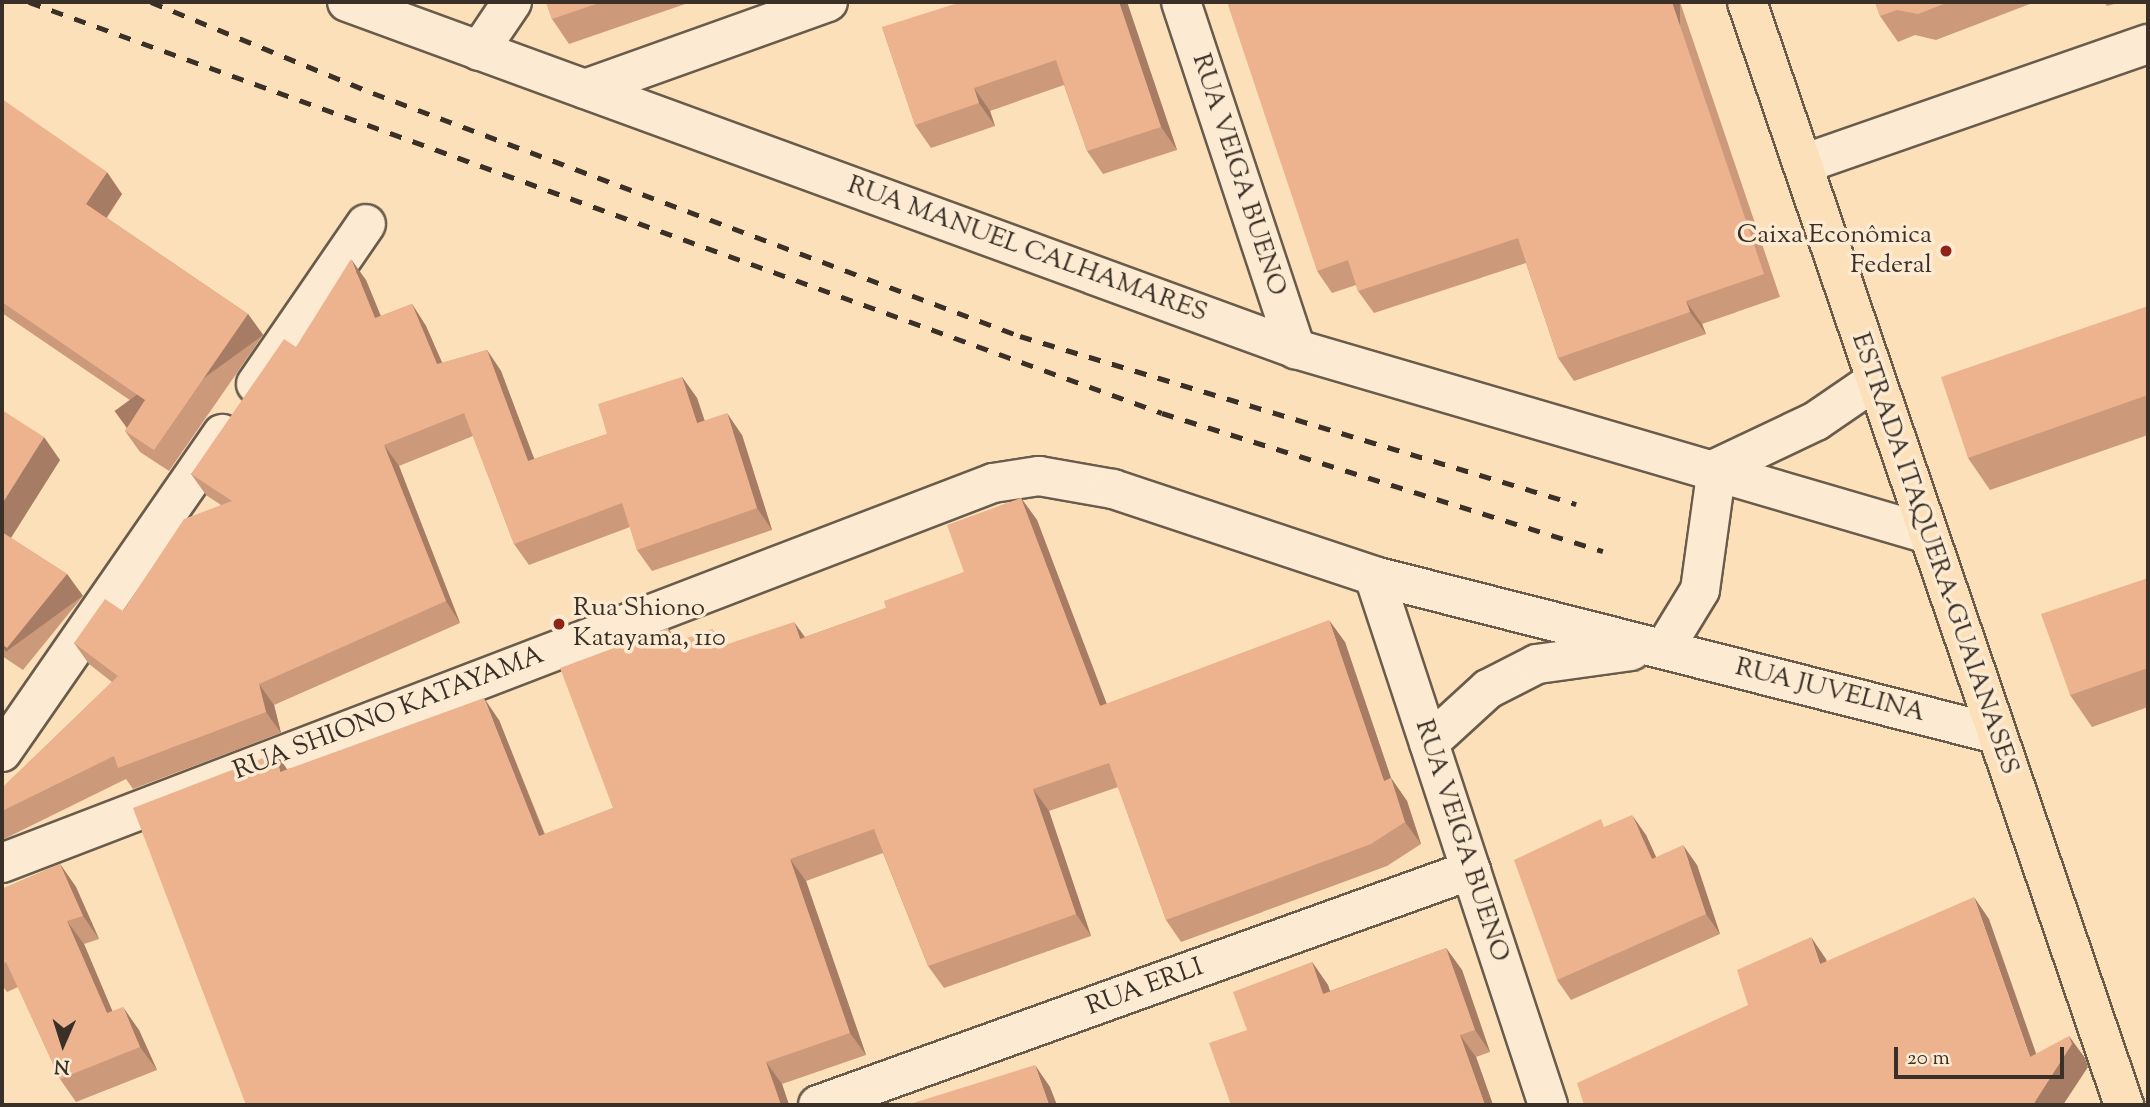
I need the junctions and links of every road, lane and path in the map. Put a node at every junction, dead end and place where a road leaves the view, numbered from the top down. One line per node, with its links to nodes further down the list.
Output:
1 (347, 2): 7 (street, RUA MANUEL CALHAMARES)
2 (512, 2): 7 (street)
3 (828, 2): 8 (street)
4 (1181, 2): 11 (street, RUA VEIGA BUENO)
5 (1747, 2): 9 (main road, ESTRADA ITAQUERA-GUAIANASES)
6 (2148, 44): 9 (street)
7 (479, 51): 8 (street, RUA MANUEL CALHAMARES)
8 (585, 89): 11 (street, RUA MANUEL CALHAMARES)
9 (1803, 164): 12 (main road, ESTRADA ITAQUERA-GUAIANASES)
10 (366, 225): 19 (street)
11 (1296, 349): 13 (street, RUA MANUEL CALHAMARES)
12 (1873, 382): 13 (street); 14 (main road, ESTRADA ITAQUERA-GUAIANASES)
13 (1717, 468): 14 (street, RUA MANUEL CALHAMARES); 16 (street)
14 (1925, 533): 17 (main road, ESTRADA ITAQUERA-GUAIANASES)
15 (1374, 576): 16 (street, RUA JUVELINA); 18 (street, RUA VEIGA BUENO); 20 (street, RUA SHIONO KATAYAMA)
16 (1664, 649): 17 (street, RUA JUVELINA); 18 (street, RUA JUVELINA)
17 (1996, 734): 24 (main road, ESTRADA ITAQUERA-GUAIANASES)
18 (1429, 743): 21 (street, RUA VEIGA BUENO)
19 (2, 752)
20 (2, 863)
21 (1471, 870): 22 (street, RUA ERLI); 23 (street, RUA VEIGA BUENO)
22 (818, 1105)
23 (1548, 1105)
24 (2124, 1105)

